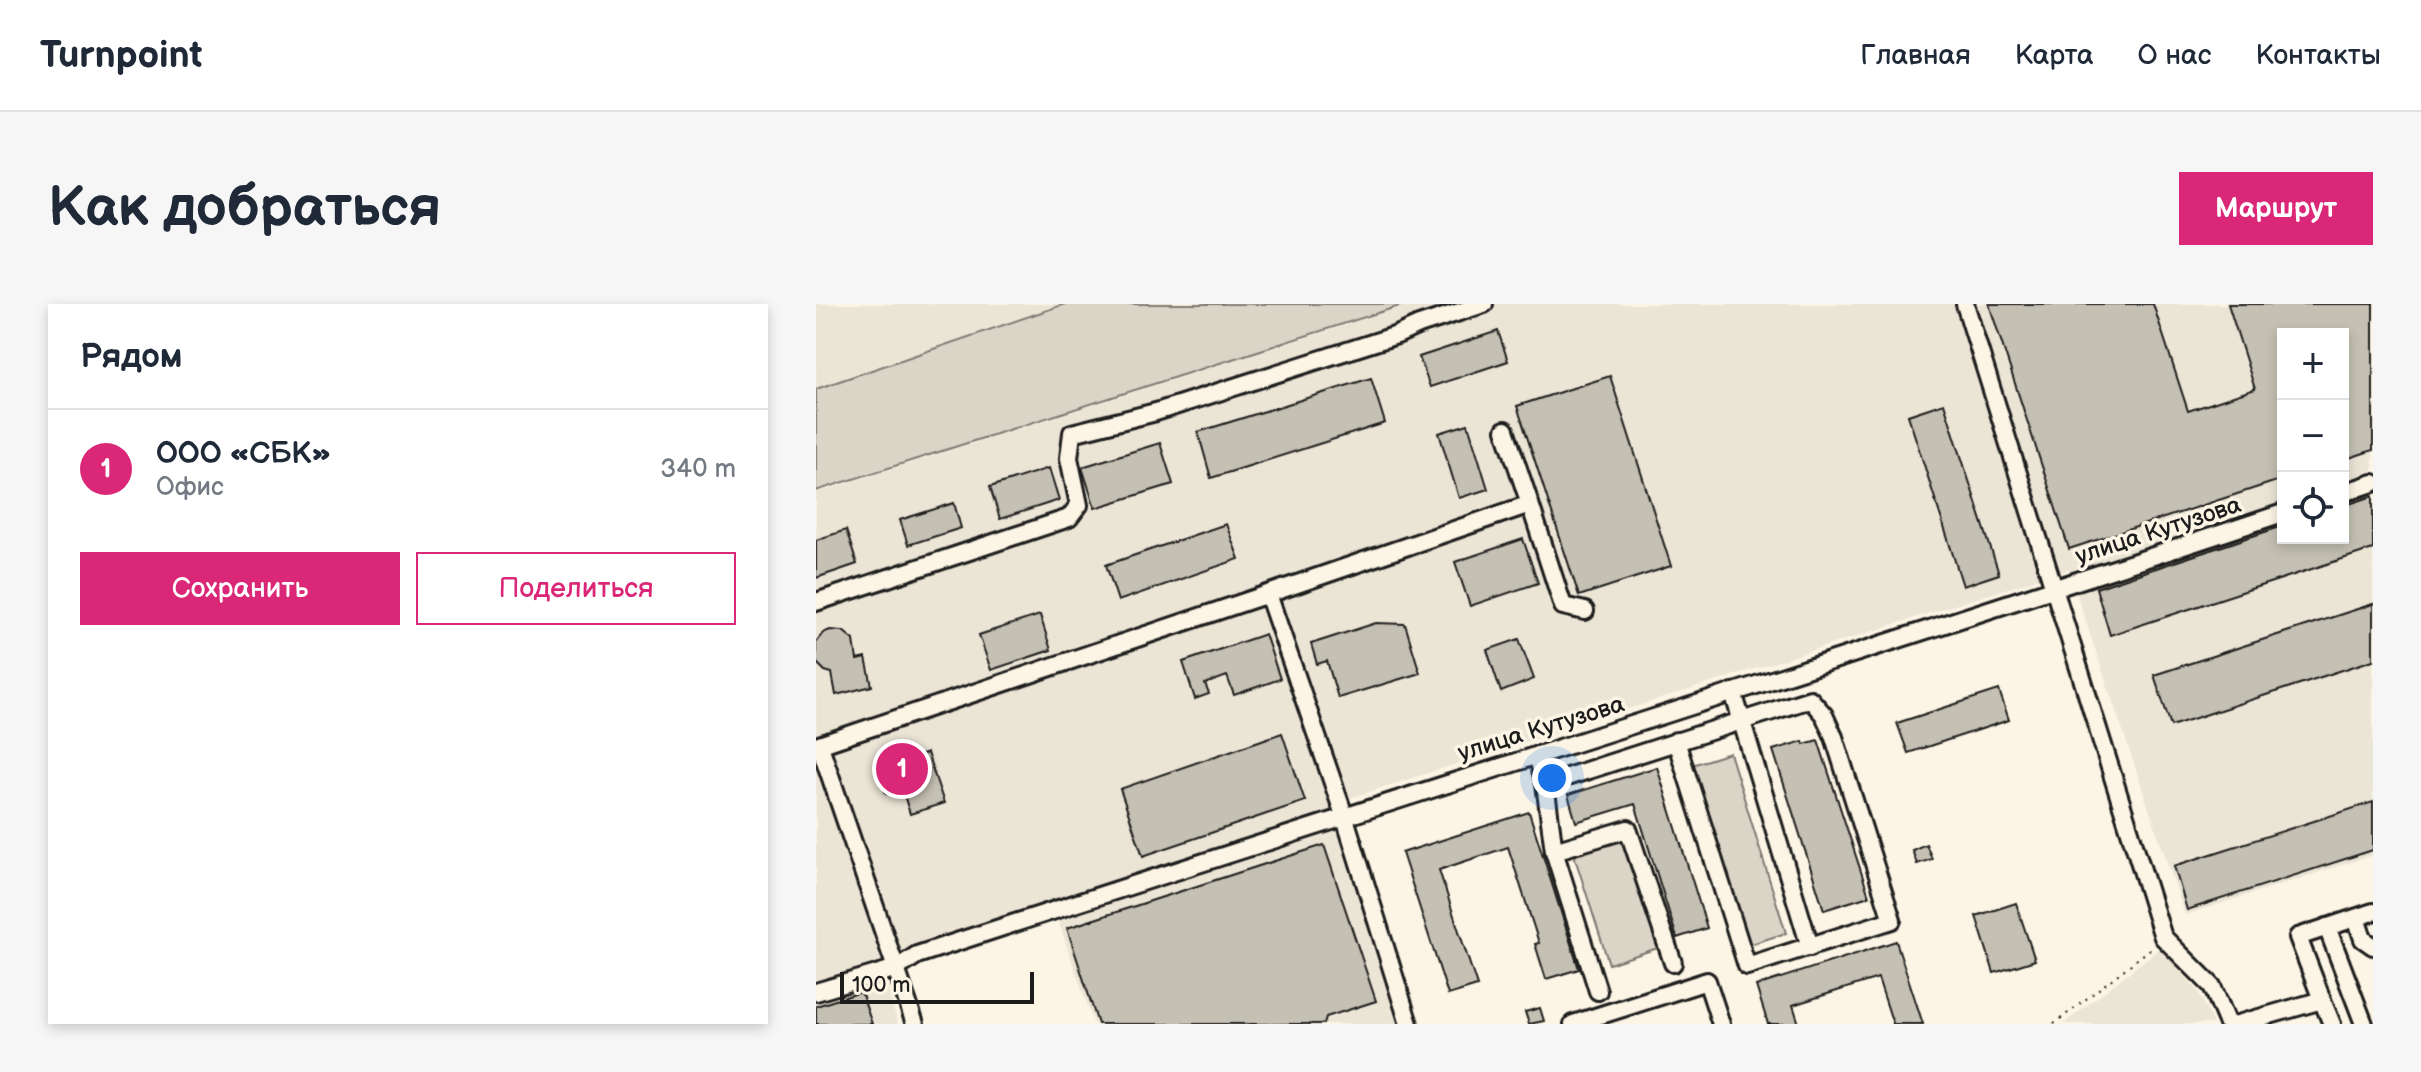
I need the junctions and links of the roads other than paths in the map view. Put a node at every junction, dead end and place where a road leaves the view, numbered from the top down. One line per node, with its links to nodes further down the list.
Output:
1 (1484, 304): 10 (street)
2 (1965, 304): 8 (street)
3 (1505, 430): 6 (street)
4 (2373, 483): 5 (street)
5 (2349, 491)
6 (1530, 504): 9 (street); 11 (street)
7 (2277, 515): 8 (street, улица Кутузова)
8 (2056, 589): 12 (street, улица Кутузова); 34 (street)
9 (1268, 594): 15 (street); 18 (street)
10 (816, 602)
11 (1585, 611)
12 (1733, 692): 13 (street); 16 (street, улица Кутузова)
13 (1742, 720): 14 (street); 24 (street); 24 (street)
14 (1676, 741): 17 (street); 24 (street)
15 (818, 746): 26 (street)
16 (1537, 755): 17 (street); 18 (street, улица Кутузова)
17 (1545, 784): 19 (street)
18 (1344, 815): 26 (street, улица Кутузова); 31 (street)
19 (1554, 851): 25 (street); 27 (street)
20 (2373, 912): 21 (street)
21 (2356, 918): 22 (street); 23 (street)
22 (2327, 927): 29 (street); 37 (street)
23 (2373, 946)
24 (1810, 947)
25 (1673, 963)
26 (897, 968): 28 (street, улица Кутузова); 30 (street)
27 (1598, 991)
28 (816, 992)
29 (2322, 1000): 35 (street); 36 (street)
30 (915, 1024)
31 (1409, 1024)
32 (1573, 1024): 33 (street)
33 (1721, 1024)
34 (2228, 1024)
35 (2238, 1024)
36 (2332, 1024)
37 (2364, 1024)

